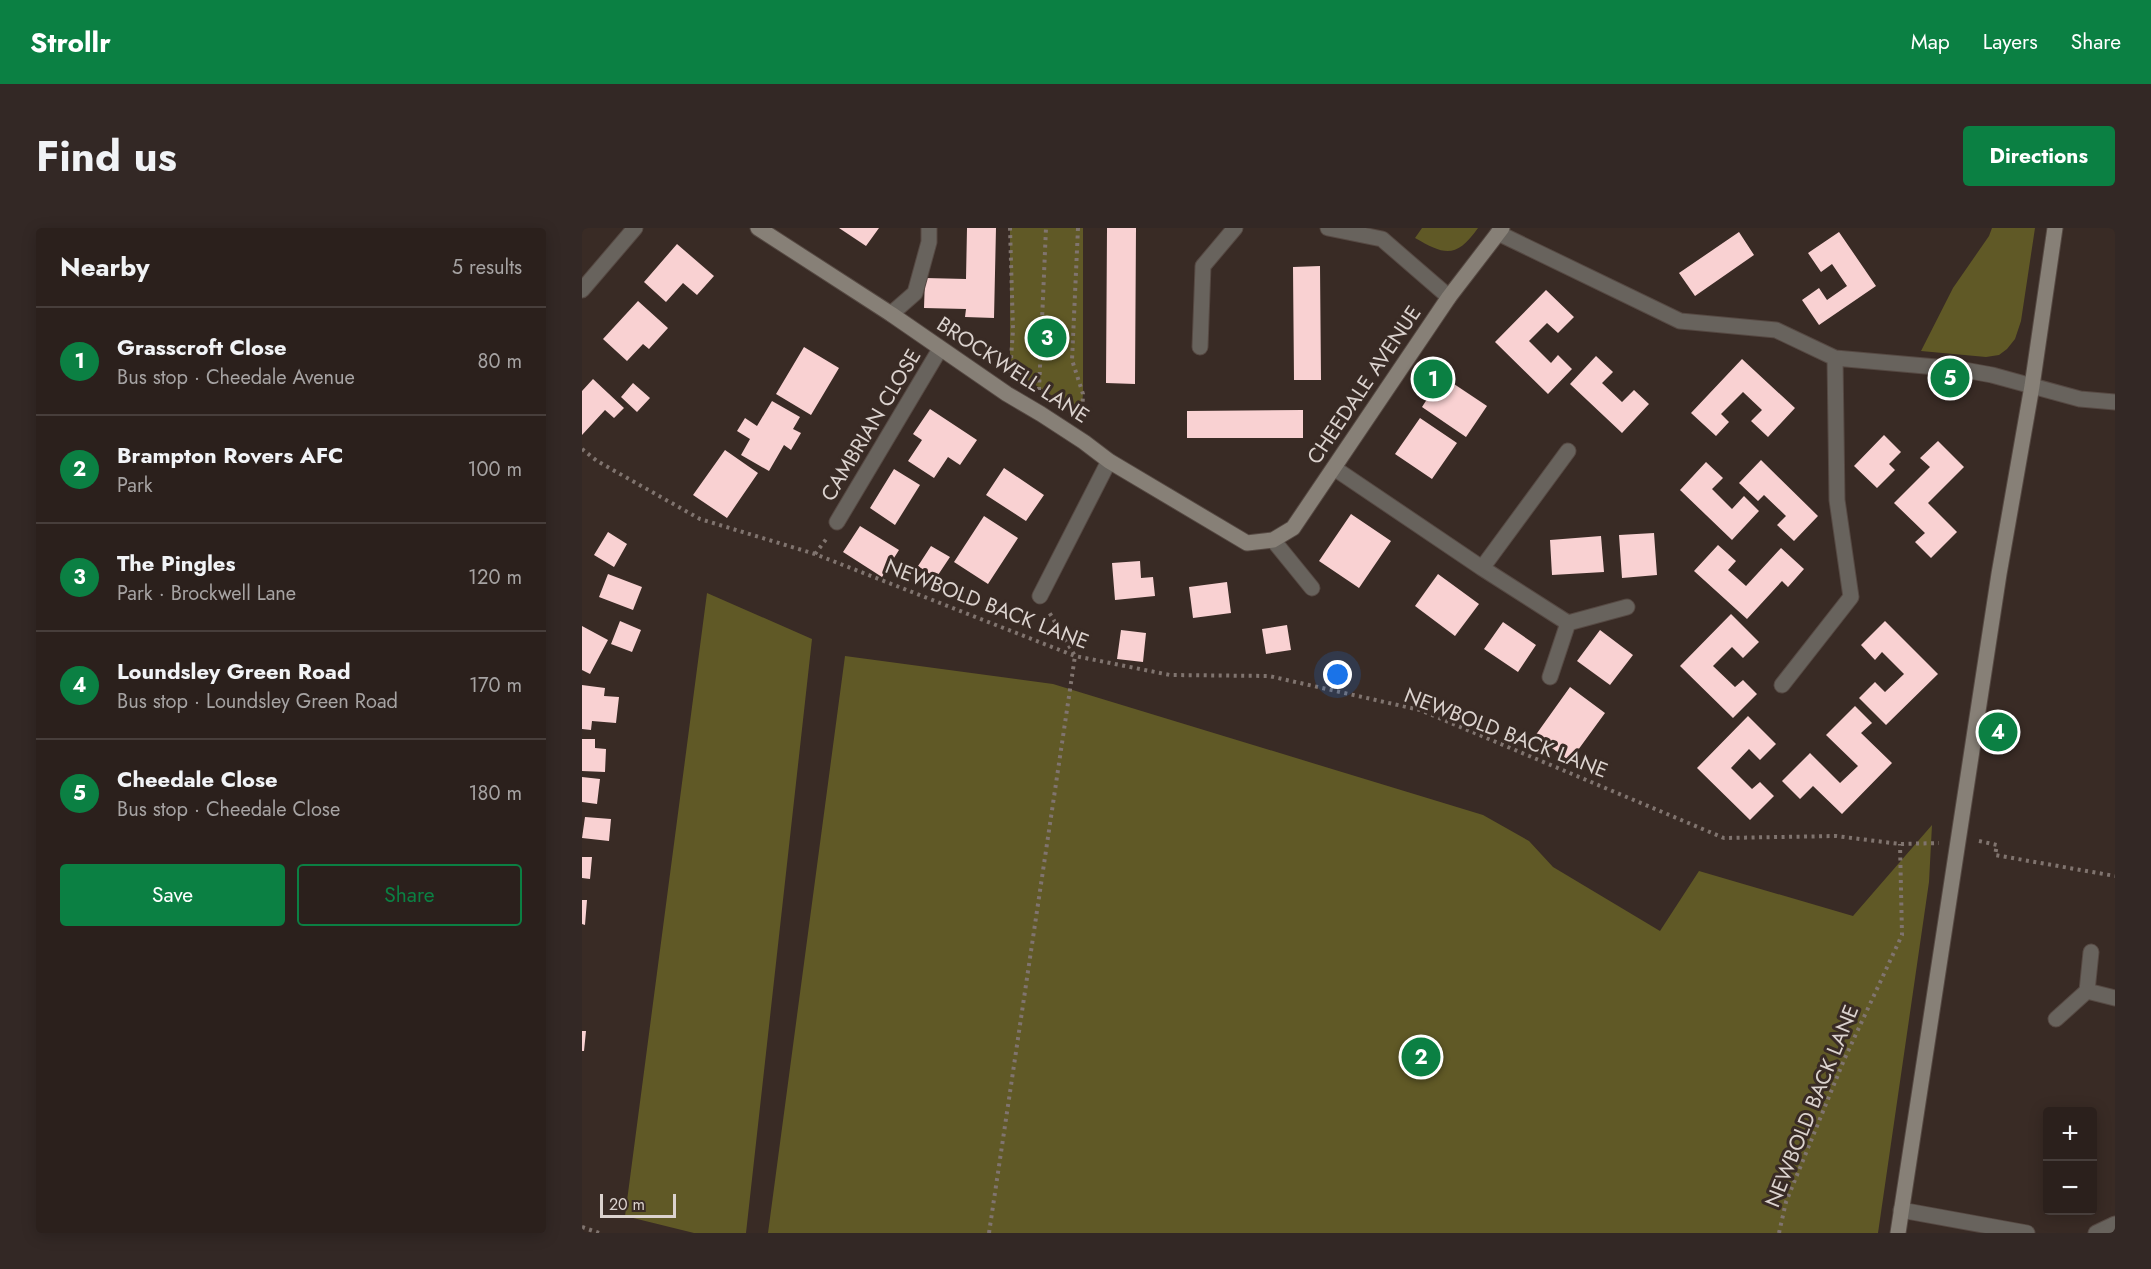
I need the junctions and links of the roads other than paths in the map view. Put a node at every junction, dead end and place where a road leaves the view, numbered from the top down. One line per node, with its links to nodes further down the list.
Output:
1 (635, 228): 8 (street)
2 (758, 228): 10 (main road, BROCKWELL LANE)
3 (929, 228): 10 (street)
4 (1235, 228): 11 (street)
5 (1328, 228): 9 (street)
6 (2055, 228): 14 (main road)
7 (1500, 230): 9 (main road, CHEEDALE AVENUE); 13 (street)
8 (582, 290)
9 (1449, 297): 18 (main road, CHEEDALE AVENUE)
10 (891, 315): 12 (main road, BROCKWELL LANE)
11 (1200, 347)
12 (940, 349): 17 (main road, BROCKWELL LANE); 19 (street, CAMBRIAN CLOSE)
13 (1835, 358): 14 (street); 28 (street)
14 (2032, 386): 15 (street); 33 (main road)
15 (2115, 402)
16 (1568, 451): 22 (street)
17 (1109, 461): 21 (main road, BROCKWELL LANE); 24 (street)
18 (1334, 468): 20 (main road, CHEEDALE AVENUE); 22 (street)
19 (837, 522)
20 (1273, 540): 21 (main road, CHEEDALE AVENUE); 23 (street)
21 (1247, 543)
22 (1482, 568): 26 (street)
23 (1312, 588)
24 (1040, 596)
25 (1627, 607): 26 (street)
26 (1568, 623): 27 (street)
27 (1550, 677)
28 (1782, 685)
29 (2091, 952): 30 (street)
30 (2087, 991): 31 (street); 32 (street)
31 (2115, 998)
32 (2056, 1019)
33 (1901, 1210): 35 (main road); 36 (street)
34 (2115, 1224): 37 (street)
35 (1898, 1233)
36 (2027, 1233)
37 (2096, 1233)

